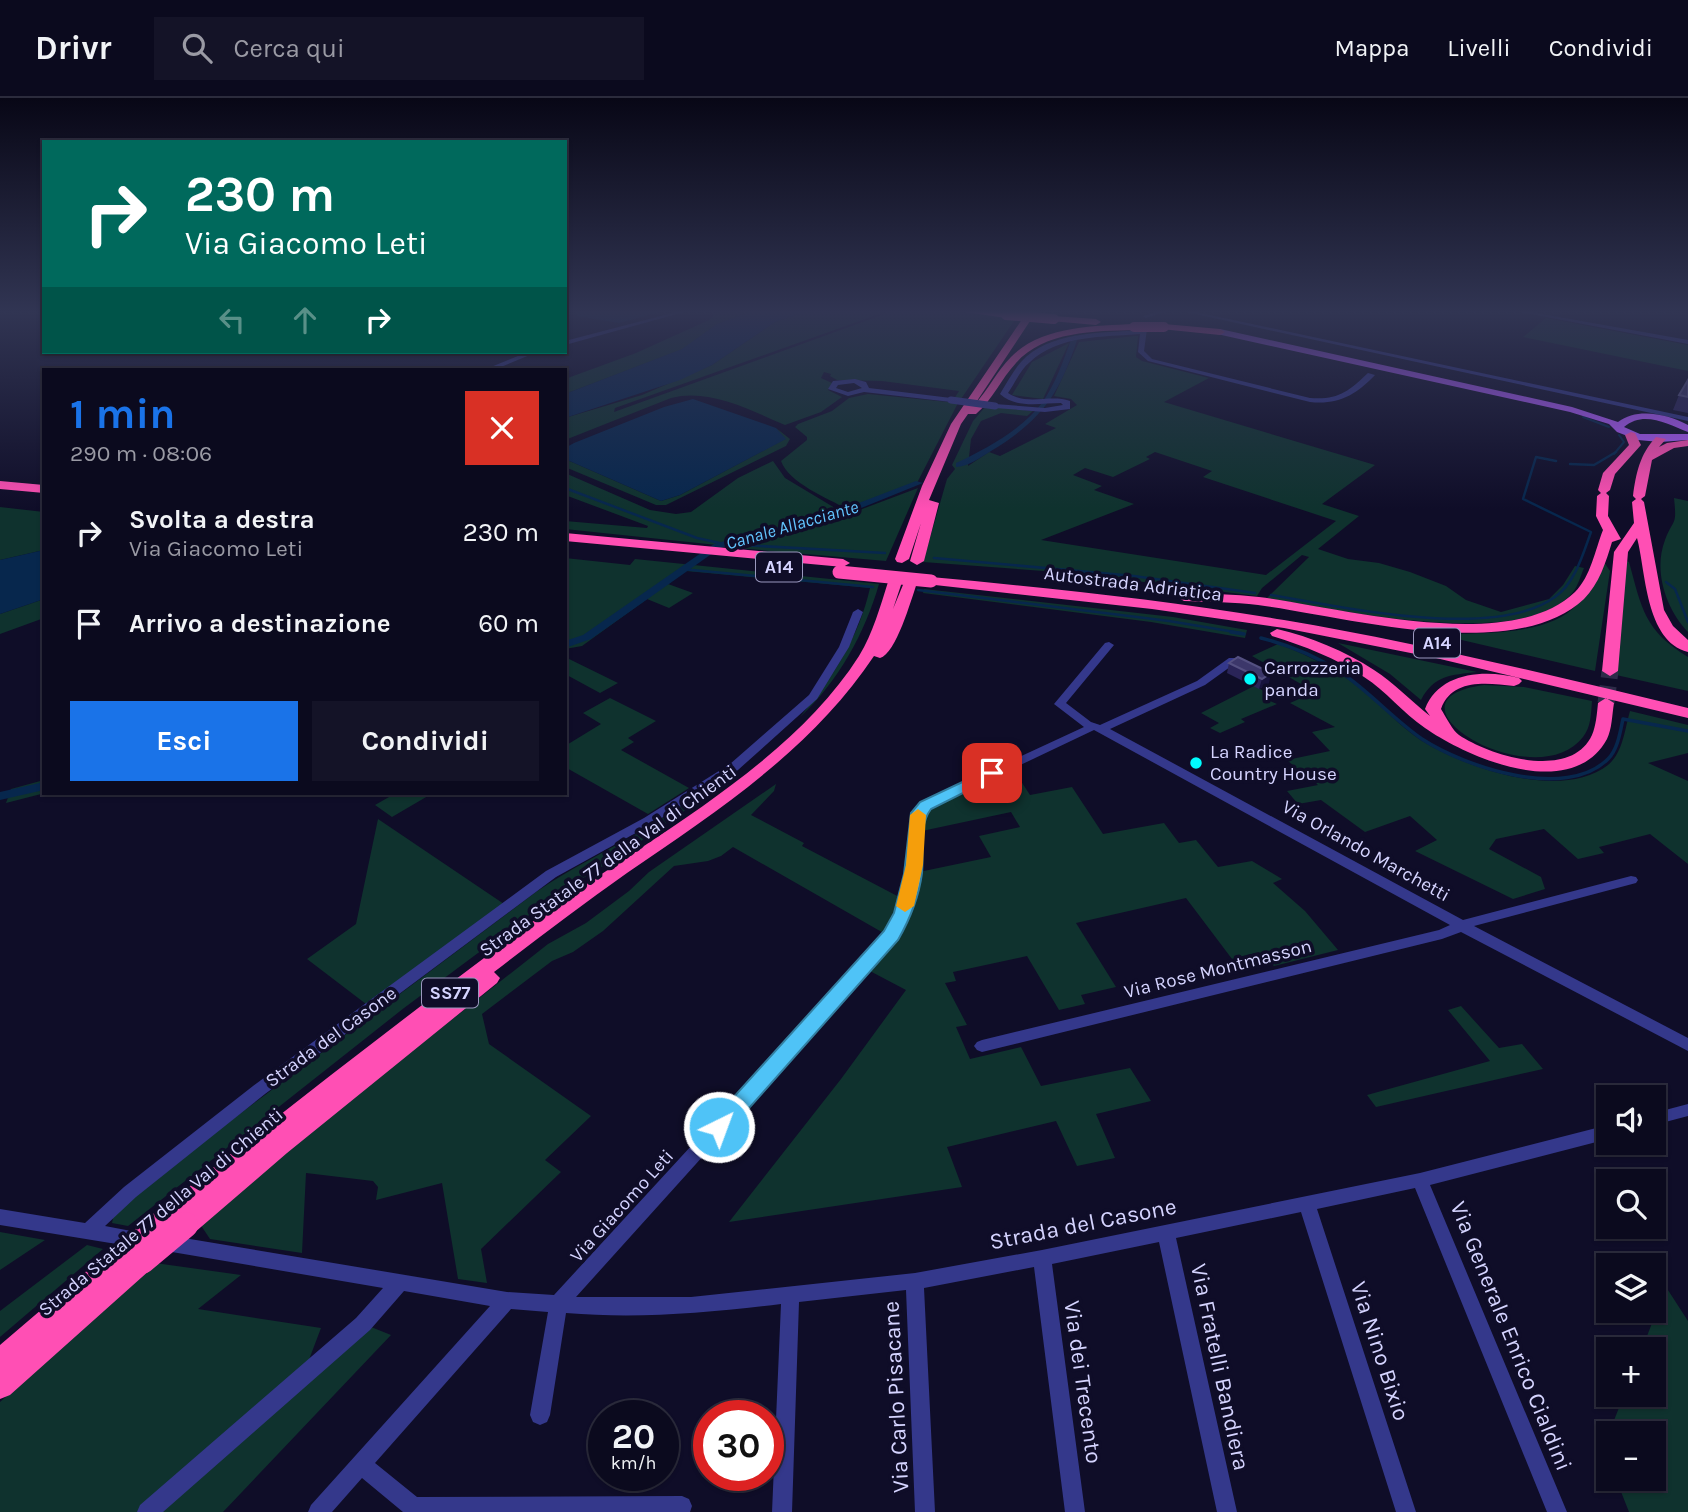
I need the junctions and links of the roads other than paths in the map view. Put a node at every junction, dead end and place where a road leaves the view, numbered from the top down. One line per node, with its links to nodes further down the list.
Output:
1 (985, 378): 20 (highway)
2 (995, 378): 13 (highway)
3 (1000, 378): 13 (highway)
4 (1015, 378): 11 (street)
5 (1222, 378): 6 (street)
6 (1368, 378)
7 (1431, 378): 15 (main road)
8 (1442, 378): 14 (main road)
9 (1463, 378): 16 (street)
10 (865, 390): 11 (street, bridge)
11 (1036, 405): 12 (street); 12 (street)
12 (1045, 410)
13 (972, 412): 20 (highway)
14 (1632, 418): 15 (main road); 16 (main road)
15 (1619, 426): 17 (main road)
16 (1687, 432): 18 (main road); 19 (highway)
17 (1631, 435): 18 (main road); 27 (highway)
18 (1660, 439): 19 (highway)
19 (1647, 459): 26 (highway)
20 (942, 464): 21 (highway)
21 (934, 484): 32 (highway); 33 (highway)
22 (0, 485): 23 (highway)
23 (42, 489)
24 (0, 495): 25 (highway)
25 (42, 498)
26 (1638, 526): 31 (highway); 39 (highway)
27 (1609, 531): 31 (highway); 36 (highway)
28 (567, 537): 30 (highway, Autostrada Adriatica / A14)
29 (567, 547): 30 (highway, Autostrada Adriatica / A14)
30 (680, 552): 34 (highway, Autostrada Adriatica / A14, bridge)
31 (1621, 552): 41 (highway)
32 (902, 559)
33 (917, 561)
34 (917, 579): 35 (highway, Autostrada Adriatica / A14); 36 (highway, Autostrada Adriatica / A14); 60 (highway, Strada Statale 77 della Val di Chienti / SS77, bridge)
35 (1081, 595): 44 (highway, Autostrada Adriatica / A14); 46 (highway)
36 (1184, 597): 42 (highway, Autostrada Adriatica / A14)
37 (858, 612): 57 (street, Strada del Casone)
38 (1109, 645): 45 (street, Via Orlando Marchetti)
39 (1688, 648)
40 (1233, 660): 45 (street, Via Giacomo Leti)
41 (1610, 671)
42 (1688, 700)
43 (1605, 704): 46 (highway)
44 (1688, 715): 46 (highway)
45 (1097, 728): 48 (street, Via Orlando Marchetti); 65 (street, Via Giacomo Leti)
46 (1463, 745)
47 (1631, 880): 48 (street, Via Rose Montmasson)
48 (1463, 926): 49 (street, Via Orlando Marchetti); 50 (street, Via Rose Montmasson)
49 (1688, 1045)
50 (982, 1046)
51 (1688, 1110): 52 (street)
52 (1666, 1116)
53 (1596, 1135): 54 (street, Strada del Casone)
54 (1420, 1180): 55 (street, Strada del Casone); 78 (street, Via Generale Enrico Cialdini)
55 (1307, 1204): 58 (street, Strada del Casone); 77 (street, Via Nino Bixio)
56 (0, 1217): 57 (street, Strada del Casone)
57 (88, 1231): 62 (street, Strada del Casone)
58 (1166, 1232): 59 (street, Strada del Casone); 76 (street, Via Fratelli Bandiera)
59 (1042, 1258): 61 (street, Strada del Casone); 75 (street, Via dei Trecento)
60 (131, 1260): 66 (highway, Strada Statale 77 della Val di Chienti / SS77); 67 (highway, Strada Statale 77 della Val di Chienti / SS77)
61 (915, 1281): 63 (street, Strada del Casone); 74 (street, Via Carlo Pisacane)
62 (399, 1283): 64 (street, Strada del Casone); 71 (street)
63 (790, 1296): 65 (street, Strada del Casone); 73 (street)
64 (507, 1300): 65 (street, Strada del Casone); 69 (street)
65 (558, 1304): 68 (street)
66 (0, 1362)
67 (0, 1385)
68 (540, 1415)
69 (360, 1464): 70 (street); 72 (street)
70 (682, 1506)
71 (147, 1512)
72 (318, 1512)
73 (782, 1512)
74 (925, 1512)
75 (1075, 1512)
76 (1227, 1512)
77 (1406, 1512)
78 (1557, 1512)

